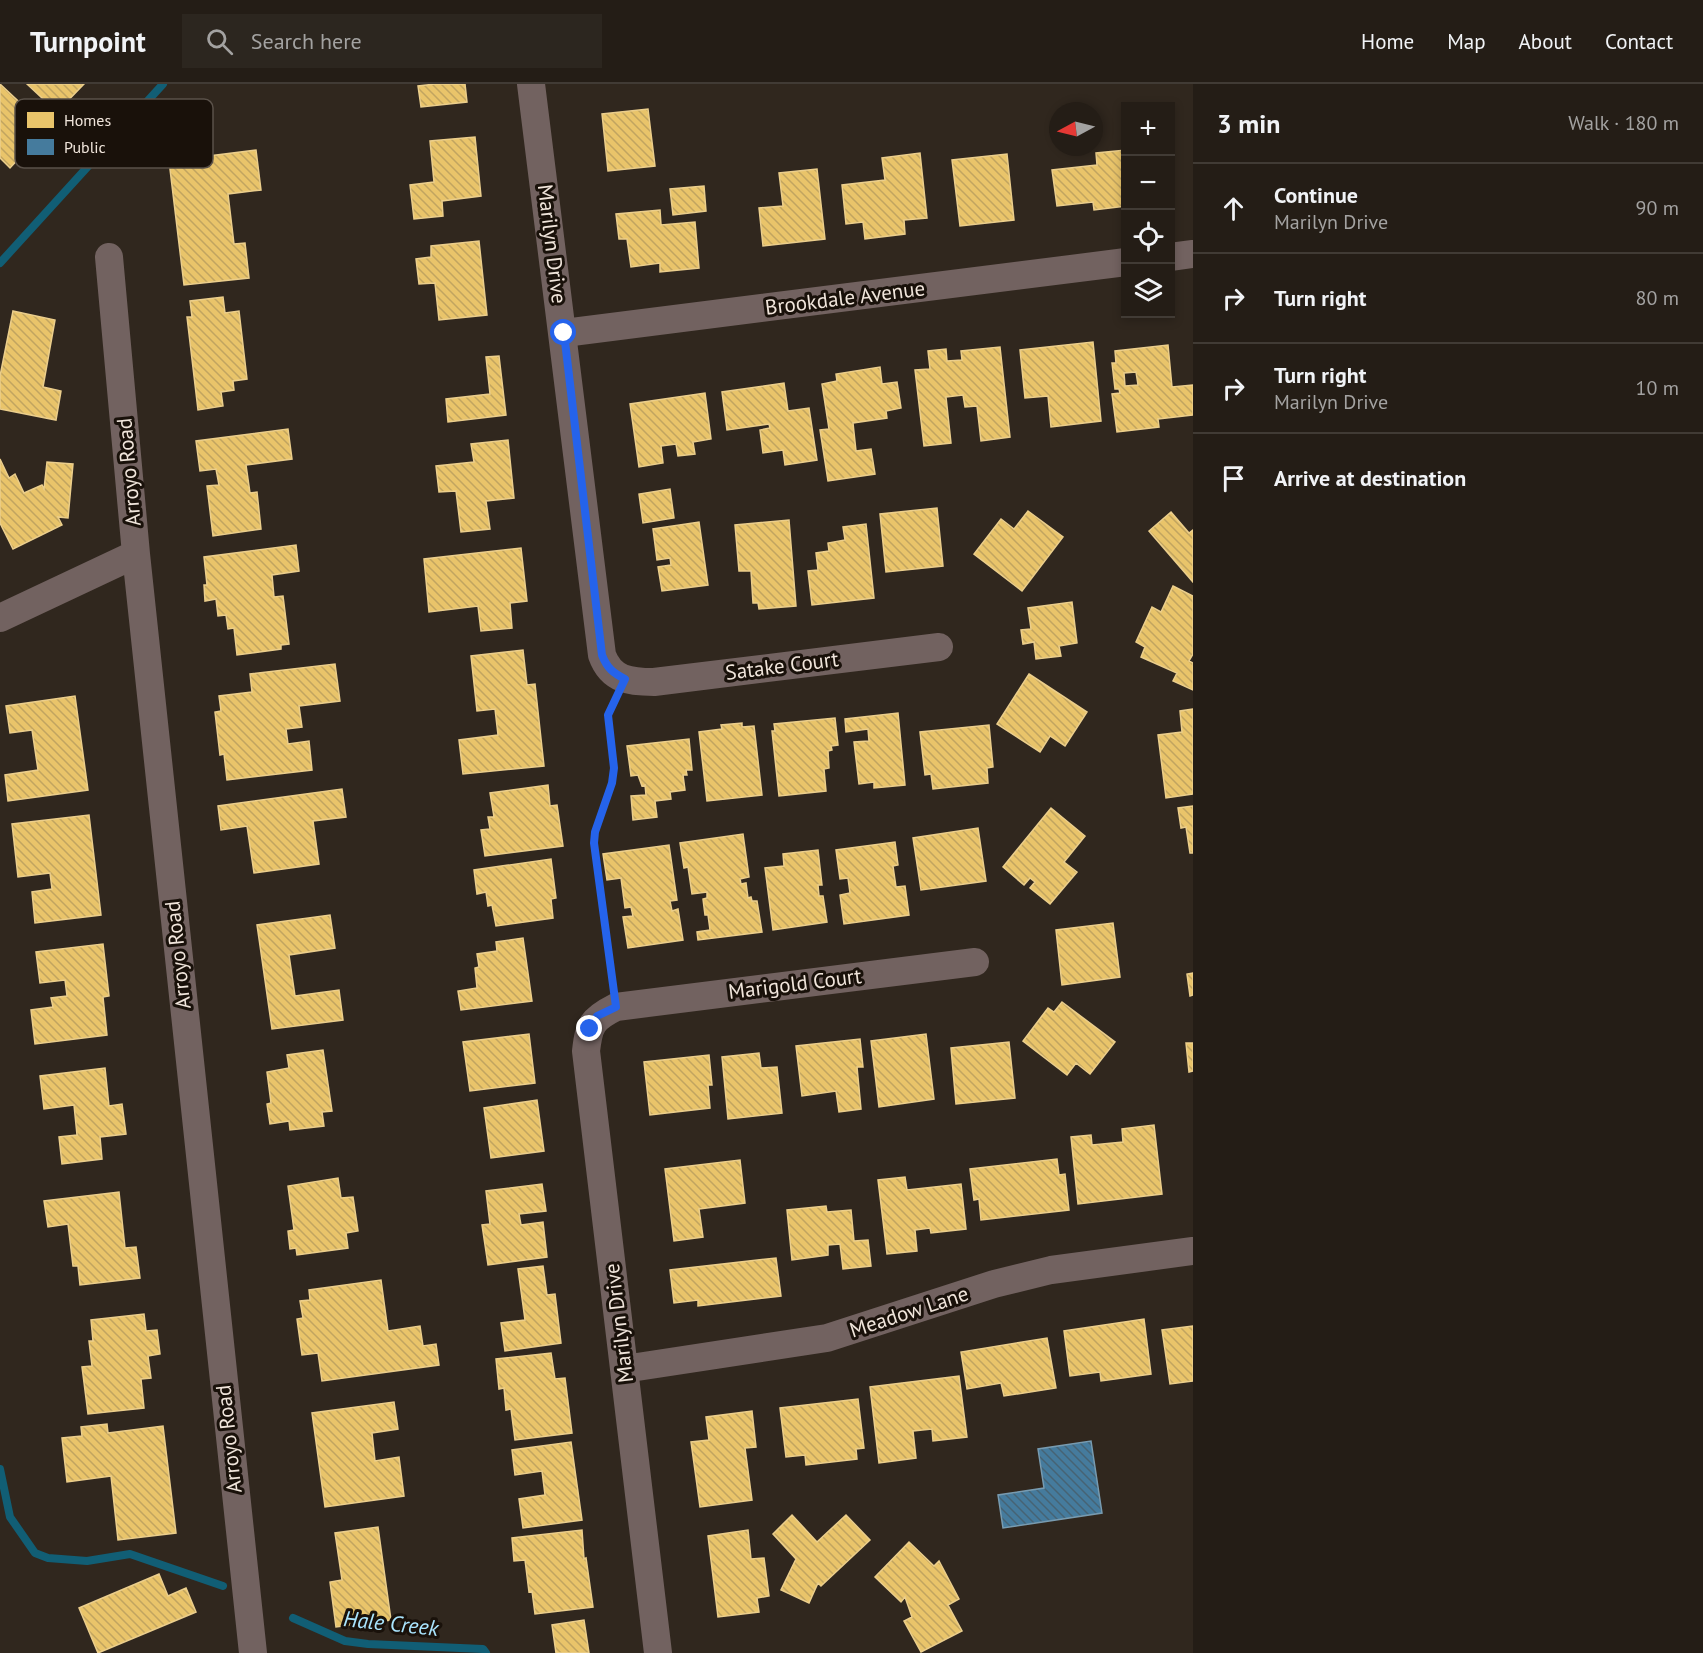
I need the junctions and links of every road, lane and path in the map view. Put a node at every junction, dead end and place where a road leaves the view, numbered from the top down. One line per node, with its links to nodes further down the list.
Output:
1 (531, 84): 6 (street, Marilyn Drive)
2 (1193, 254): 3 (street)
3 (1175, 256)
4 (109, 257): 7 (street, Arroyo Road)
5 (1121, 263): 6 (street, Brookdale Avenue)
6 (564, 333): 10 (street, Marilyn Drive)
7 (136, 554): 8 (street); 15 (street, Arroyo Road)
8 (0, 618)
9 (939, 647): 10 (street, Satake Court)
10 (625, 679): 12 (path)
11 (975, 962): 12 (street, Marigold Court)
12 (616, 1007): 14 (street, Marilyn Drive)
13 (1193, 1251): 14 (street, Meadow Lane)
14 (624, 1369): 16 (street, Marilyn Drive)
15 (253, 1653)
16 (658, 1653)

